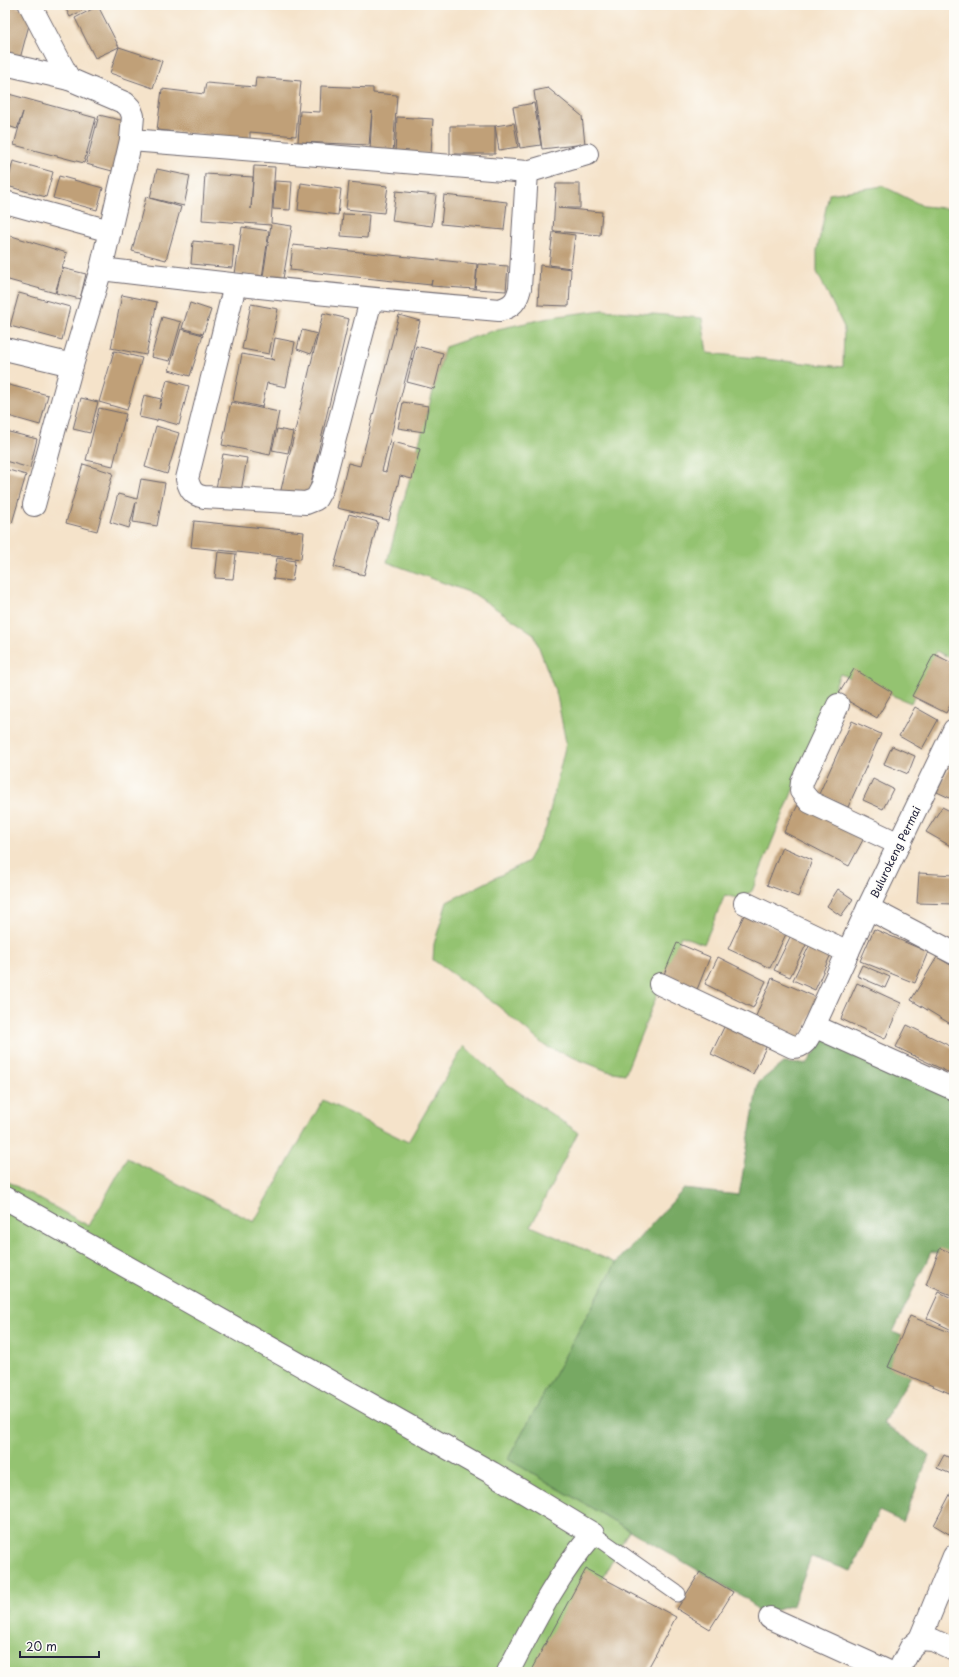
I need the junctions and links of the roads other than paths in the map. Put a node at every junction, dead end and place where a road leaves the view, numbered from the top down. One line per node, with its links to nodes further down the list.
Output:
1 (30, 5): 3 (street)
2 (5, 64): 3 (street)
3 (69, 79): 4 (street)
4 (131, 140): 6 (street); 8 (street)
5 (587, 154): 6 (street)
6 (527, 172): 11 (street)
7 (5, 202): 8 (street)
8 (110, 231): 9 (street)
9 (101, 269): 10 (street); 13 (street)
10 (235, 286): 11 (street); 11 (street)
11 (371, 300)
12 (5, 349): 13 (street)
13 (72, 365): 14 (street)
14 (34, 505)
15 (838, 705): 17 (street)
16 (954, 730): 17 (street, Bulurokeng Permai)
17 (899, 844): 19 (street, Bulurokeng Permai)
18 (745, 903): 20 (street)
19 (868, 908): 20 (street); 21 (street, Bulurokeng Permai)
20 (848, 952): 23 (street)
21 (954, 953)
22 (660, 984): 23 (street)
23 (814, 1026): 24 (street)
24 (954, 1089)
25 (5, 1198): 26 (street)
26 (593, 1534): 28 (lane); 32 (street)
27 (954, 1556): 30 (street)
28 (678, 1594)
29 (770, 1618): 33 (street)
30 (920, 1639): 31 (street); 34 (street)
31 (954, 1650)
32 (508, 1672)
33 (889, 1672)
34 (898, 1672)

